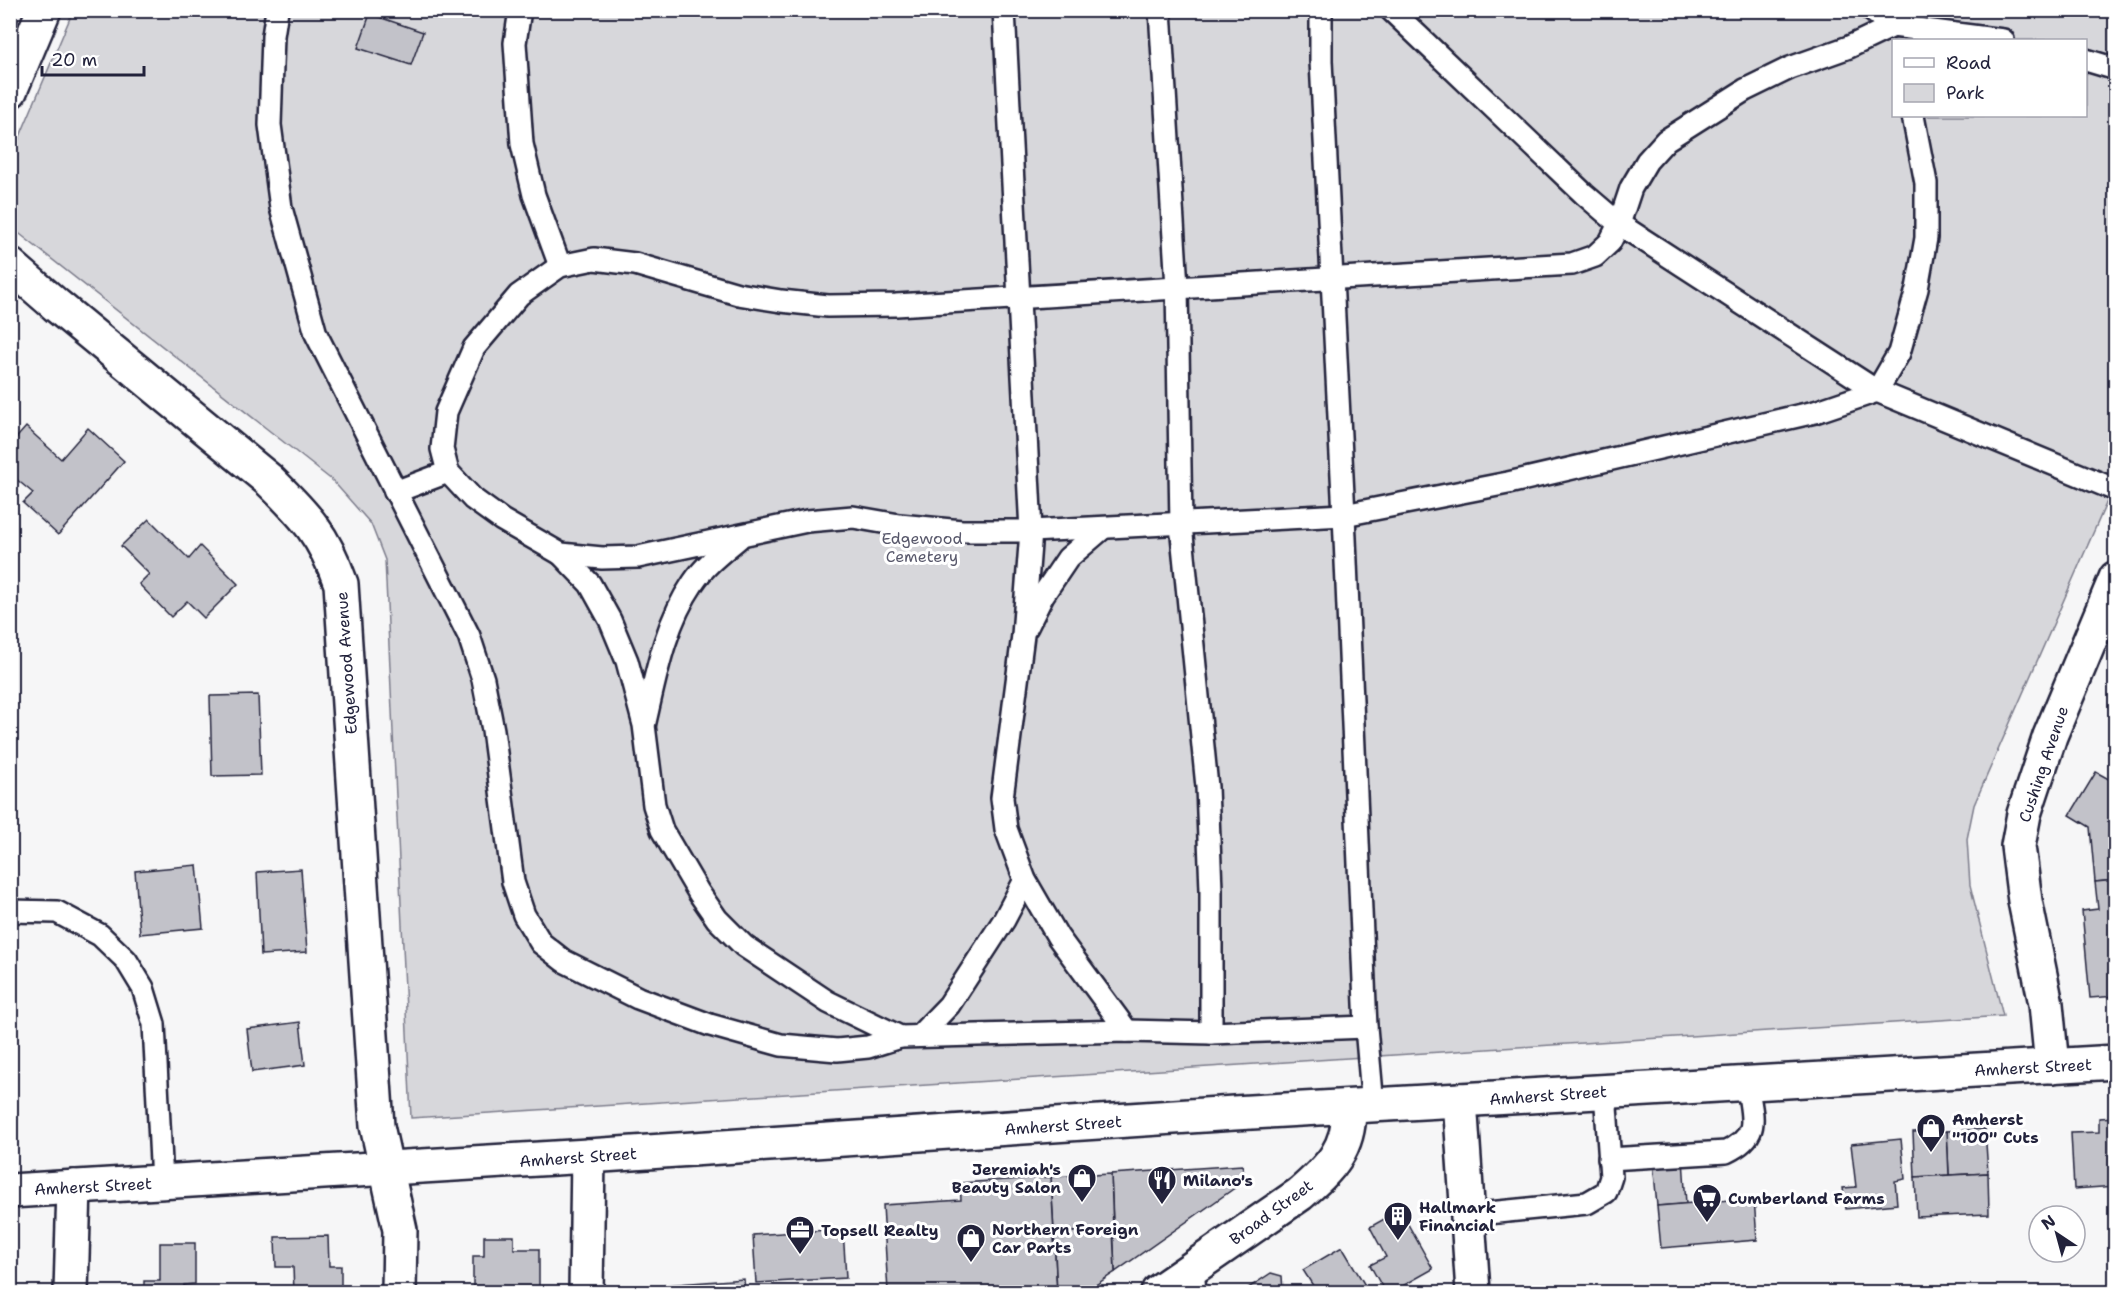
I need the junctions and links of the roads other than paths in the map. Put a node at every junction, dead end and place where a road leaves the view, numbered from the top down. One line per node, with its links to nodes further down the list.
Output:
1 (44, 10): 13 (main road)
2 (277, 10): 24 (lane)
3 (520, 10): 17 (lane)
4 (1004, 10): 20 (lane)
5 (1160, 10): 19 (lane)
6 (1321, 10): 18 (lane)
7 (1391, 10): 15 (lane)
8 (1871, 10): 9 (lane)
9 (1893, 26): 10 (lane); 15 (lane)
10 (1995, 39)
11 (2087, 61): 12 (lane)
12 (2115, 69)
13 (10, 90)
14 (1913, 117): 21 (lane)
15 (1619, 224): 18 (lane); 21 (lane)
16 (10, 265): 48 (main road, Edgewood Avenue)
17 (560, 266): 20 (lane); 22 (lane)
18 (1333, 279): 19 (lane); 25 (lane)
19 (1177, 287): 20 (lane); 26 (lane)
20 (1018, 298): 28 (lane)
21 (1877, 391): 23 (lane); 25 (lane)
22 (448, 472): 24 (lane); 30 (lane)
23 (2115, 490)
24 (395, 492): 39 (lane)
25 (1344, 515): 26 (lane); 36 (lane)
26 (1181, 525): 27 (lane); 38 (lane)
27 (1103, 528): 28 (lane); 32 (lane)
28 (1031, 531): 29 (lane); 32 (lane)
29 (742, 535): 30 (lane); 33 (lane)
30 (561, 554): 33 (lane)
31 (2115, 578): 41 (main road, Cushing Avenue)
32 (1023, 635): 34 (lane)
33 (644, 725): 39 (lane)
34 (1025, 880): 37 (lane); 39 (lane)
35 (10, 911): 49 (lane)
36 (1366, 1027): 38 (lane); 45 (lane)
37 (1127, 1031): 38 (lane); 39 (lane)
38 (1211, 1033)
39 (909, 1036)
40 (2115, 1062): 41 (main road, Amherst Street)
41 (2052, 1066): 42 (main road, Amherst Street)
42 (1748, 1083): 43 (main road, Amherst Street); 47 (lane)
43 (1605, 1092): 44 (main road, Amherst Street); 47 (lane)
44 (1460, 1100): 45 (main road, Amherst Street); 52 (main road)
45 (1361, 1106): 46 (main road, Amherst Street); 53 (main road, Broad Street)
46 (588, 1156): 48 (main road, Amherst Street); 56 (main road)
47 (1610, 1159): 52 (lane)
48 (387, 1168): 49 (main road, Amherst Street); 55 (main road, Edgewood Avenue)
49 (162, 1182): 50 (main road, Amherst Street)
50 (74, 1187): 51 (main road, Amherst Street); 54 (main road)
51 (10, 1191)
52 (1468, 1215): 58 (main road)
53 (1194, 1280): 57 (main road, Broad Street)
54 (71, 1293)
55 (399, 1293)
56 (586, 1293)
57 (1158, 1293)
58 (1473, 1293)

